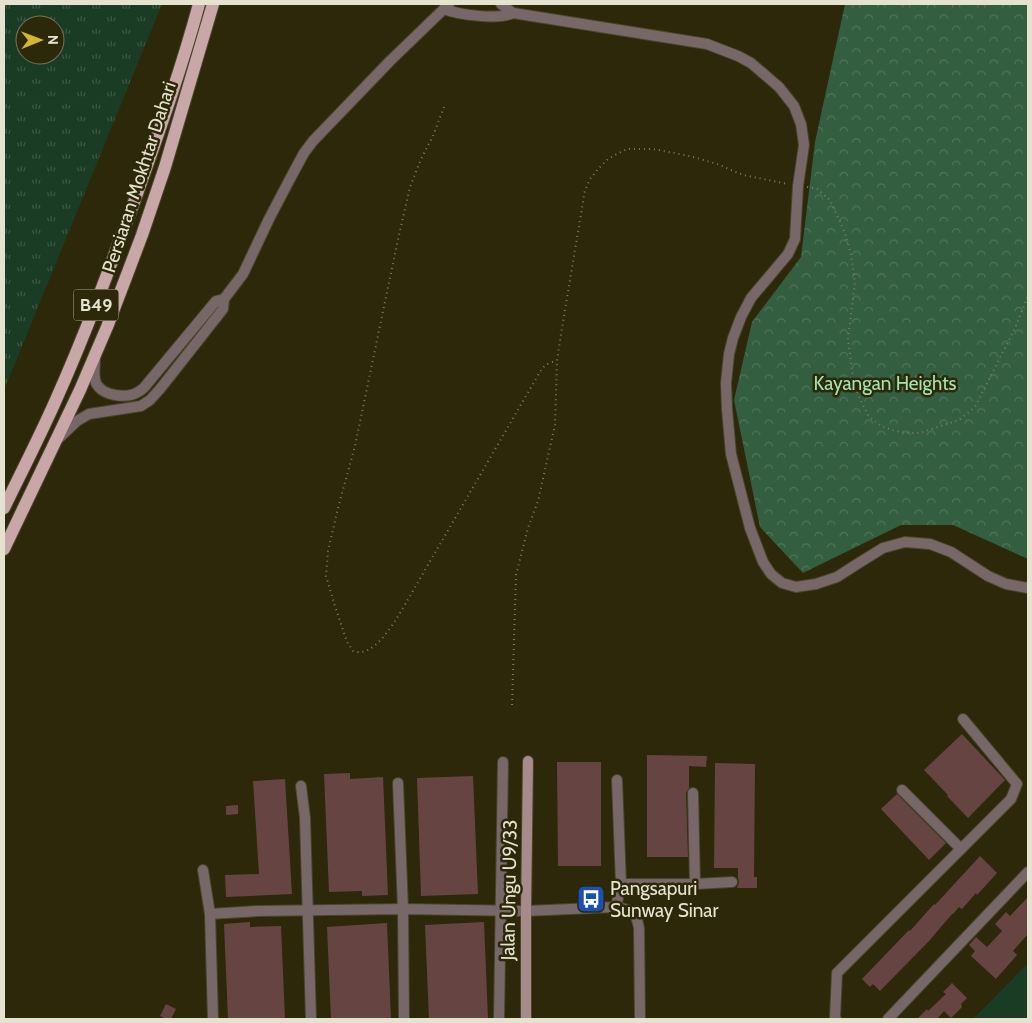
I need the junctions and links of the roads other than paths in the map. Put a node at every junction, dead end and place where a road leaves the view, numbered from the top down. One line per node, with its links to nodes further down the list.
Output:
1 (199, 4): 9 (main road, Persiaran Mokhtar Dahari / B49)
2 (213, 4): 7 (main road, Persiaran Mokhtar Dahari / B49)
3 (501, 4): 5 (street)
4 (446, 6): 5 (street); 6 (street)
5 (514, 13): 11 (street)
6 (224, 299): 7 (street); 8 (street)
7 (96, 352): 8 (main road, Persiaran Mokhtar Dahari / B49)
8 (55, 442): 10 (main road, Persiaran Mokhtar Dahari / B49)
9 (4, 508)
10 (4, 550)
11 (1028, 588)
12 (963, 719): 20 (street)
13 (528, 761): 30 (street, Jalan Ungu U9/33)
14 (503, 762): 29 (street)
15 (617, 780): 24 (street)
16 (398, 783): 27 (street)
17 (301, 786): 28 (street)
18 (902, 790): 20 (street)
19 (693, 793): 25 (street)
20 (961, 849): 38 (street)
21 (203, 870): 31 (street)
22 (1028, 872): 39 (street)
23 (732, 882): 25 (street)
24 (621, 884): 25 (street); 26 (street)
25 (695, 884)
26 (616, 907): 30 (street); 37 (street)
27 (403, 908): 28 (street); 29 (street); 34 (street)
28 (307, 910): 31 (street); 33 (street)
29 (501, 910): 30 (street); 35 (street)
30 (526, 911): 36 (street, Jalan Ungu U9/33)
31 (210, 914): 32 (street)
32 (213, 1019)
33 (311, 1019)
34 (404, 1019)
35 (499, 1019)
36 (526, 1019)
37 (640, 1019)
38 (836, 1019)
39 (888, 1019)

